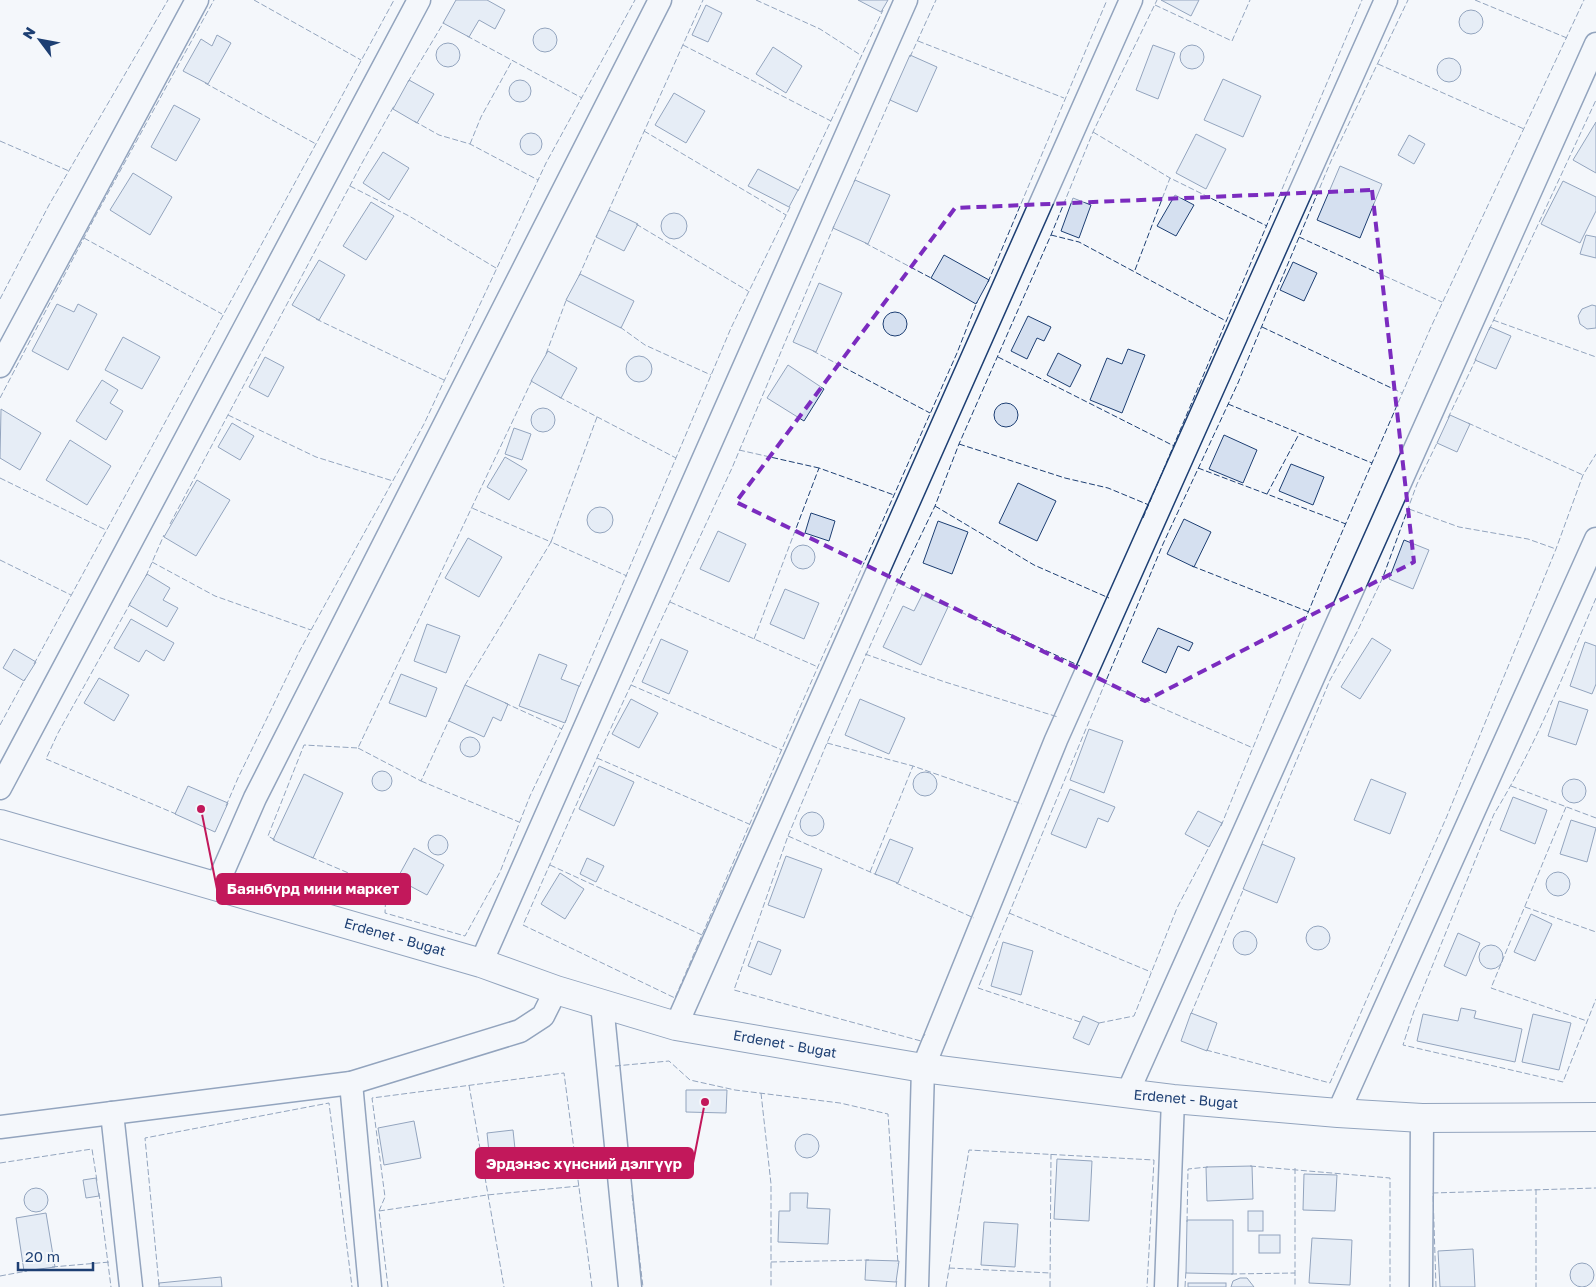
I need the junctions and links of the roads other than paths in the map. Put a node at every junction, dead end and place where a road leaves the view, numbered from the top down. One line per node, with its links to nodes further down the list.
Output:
1 (197, 0): 8 (street)
2 (420, 0): 10 (street)
3 (660, 0): 12 (street)
4 (906, 0): 13 (street)
5 (1131, 0): 16 (street)
6 (1386, 0): 17 (street)
7 (1596, 44): 19 (street)
8 (0, 366)
9 (1596, 540): 22 (street)
10 (0, 788)
11 (0, 824): 12 (street, Erdenet - Bugat)
12 (217, 885): 13 (street, Erdenet - Bugat)
13 (481, 962): 14 (street, Erdenet - Bugat)
14 (556, 990): 15 (street, Erdenet - Bugat); 18 (street)
15 (602, 1004): 16 (street, Erdenet - Bugat); 28 (street)
16 (676, 1026): 17 (street, Erdenet - Bugat)
17 (923, 1068): 19 (street, Erdenet - Bugat); 29 (street)
18 (351, 1083): 21 (street); 27 (street)
19 (1127, 1094): 20 (street, Erdenet - Bugat)
20 (1173, 1099): 22 (street, Erdenet - Bugat); 30 (street)
21 (112, 1113): 25 (street); 26 (street)
22 (1338, 1113): 24 (street, Erdenet - Bugat)
23 (1596, 1117): 24 (street, Erdenet - Bugat)
24 (1422, 1118): 31 (street)
25 (0, 1127)
26 (131, 1287)
27 (370, 1287)
28 (630, 1287)
29 (917, 1287)
30 (1166, 1287)
31 (1422, 1287)

